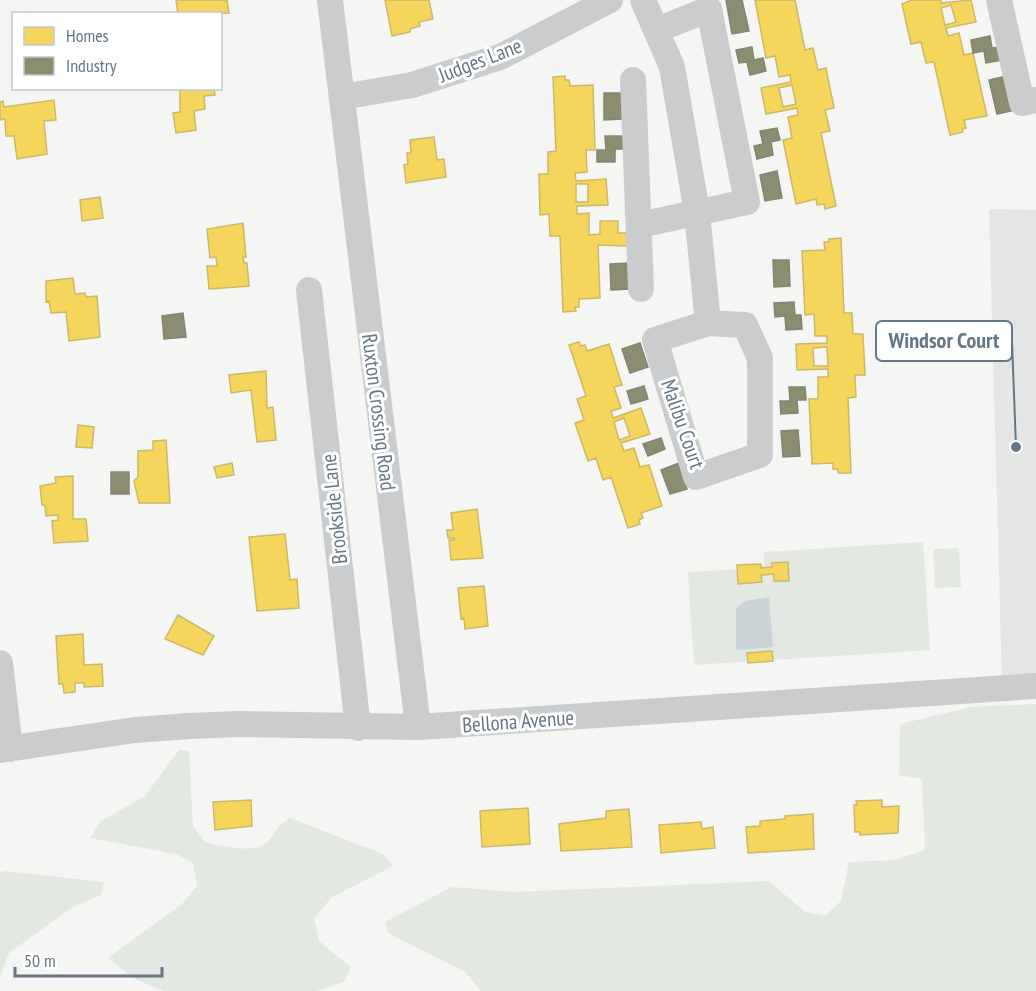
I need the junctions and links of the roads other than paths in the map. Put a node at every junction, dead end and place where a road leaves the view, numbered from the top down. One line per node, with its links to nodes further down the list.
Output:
1 (330, 0): 7 (street, Ruxton Crossing Road)
2 (643, 0): 5 (street)
3 (999, 0): 8 (street)
4 (600, 2): 7 (street, Judges Lane)
5 (657, 30): 9 (street); 9 (street)
6 (633, 80): 10 (street)
7 (342, 97): 16 (street, Ruxton Crossing Road)
8 (1036, 99)
9 (697, 212): 10 (street); 13 (street)
10 (639, 225): 11 (street)
11 (641, 289)
12 (309, 290): 17 (street, Brookside Lane)
13 (708, 323): 13 (street, Malibu Court)
14 (0, 663): 18 (street)
15 (1036, 686): 16 (street, Bellona Avenue)
16 (417, 727): 17 (street, Bellona Avenue)
17 (358, 728): 18 (street, Bellona Avenue)
18 (5, 749)

